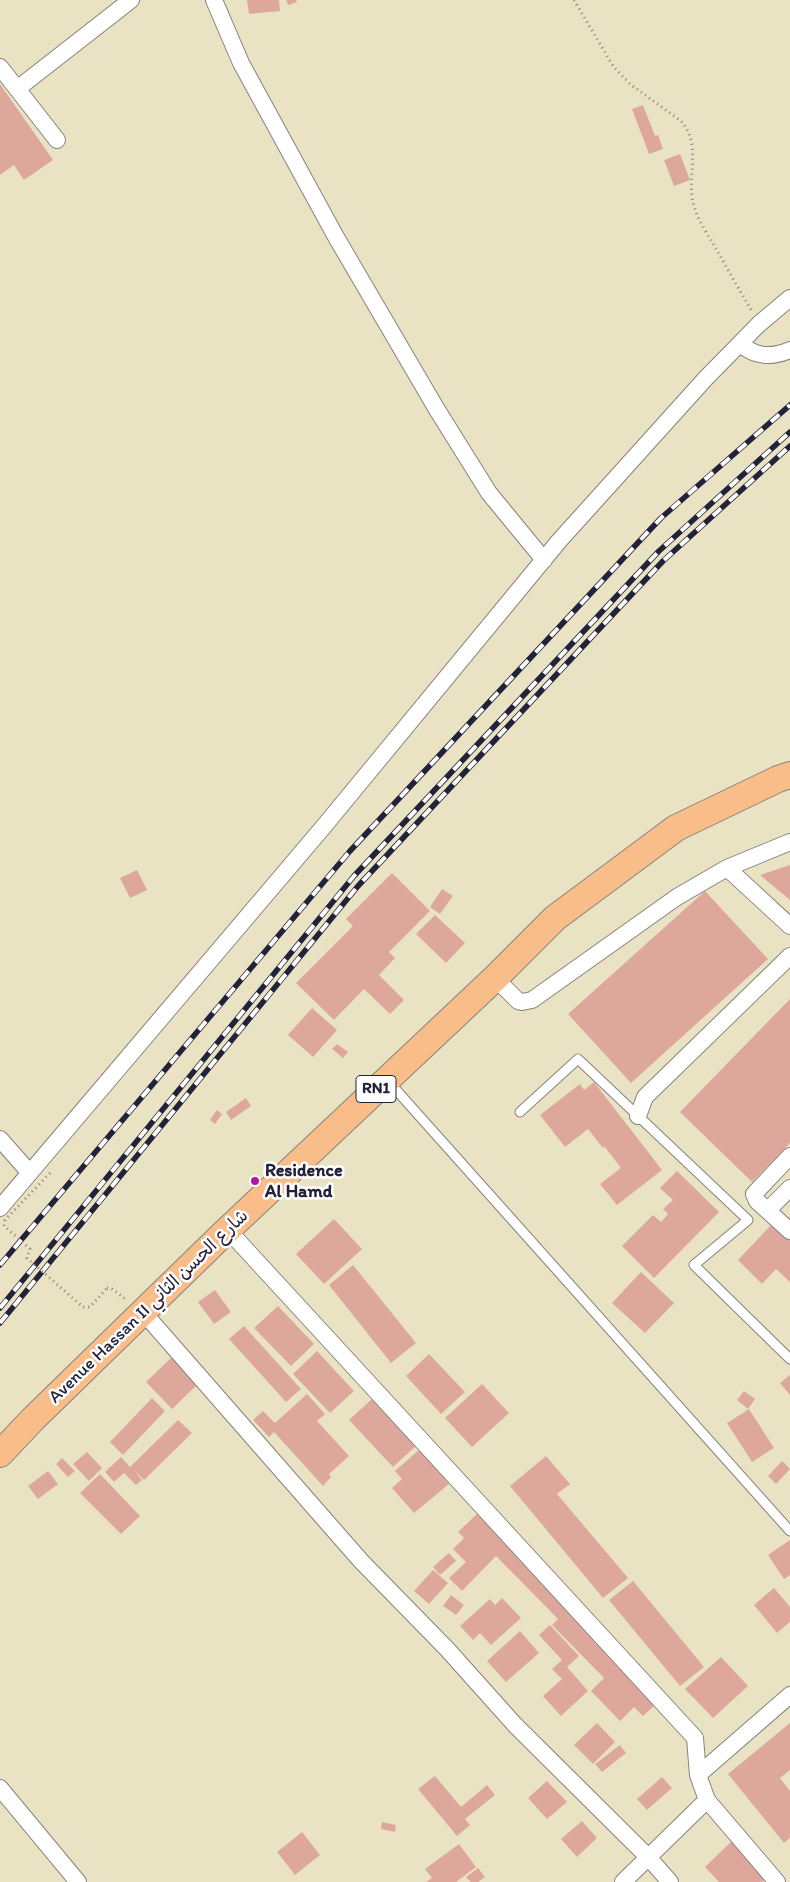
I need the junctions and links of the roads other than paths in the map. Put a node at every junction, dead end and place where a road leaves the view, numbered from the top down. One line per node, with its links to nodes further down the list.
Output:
1 (131, 0): 4 (street)
2 (214, 0): 9 (street)
3 (0, 66): 4 (street)
4 (17, 89): 5 (street)
5 (57, 140)
6 (790, 298): 7 (street)
7 (740, 344): 8 (street); 9 (street)
8 (790, 350)
9 (544, 560): 21 (street)
10 (790, 775): 15 (main road, Avenue Hassan II شارع الحسن الثاني / RN1)
11 (790, 842): 12 (street)
12 (727, 868): 13 (street); 15 (street)
13 (790, 926)
14 (790, 956): 18 (street)
15 (495, 978): 16 (main road, Avenue Hassan II شارع الحسن الثاني / RN1)
16 (387, 1078): 25 (main road, Avenue Hassan II شارع الحسن الثاني / RN1); 30 (lane)
17 (520, 1112): 18 (lane)
18 (638, 1116): 28 (lane)
19 (0, 1139): 21 (street)
20 (790, 1156): 24 (street)
21 (29, 1172): 23 (street)
22 (790, 1188): 24 (street)
23 (0, 1208)
24 (768, 1210): 26 (street)
25 (228, 1230): 27 (main road, Avenue Hassan II شارع الحسن الثاني / RN1); 32 (street)
26 (790, 1231)
27 (143, 1312): 29 (main road, Avenue Hassan II شارع الحسن الثاني / RN1); 35 (street)
28 (790, 1359)
29 (0, 1454)
30 (790, 1531)
31 (790, 1695): 32 (street)
32 (698, 1775): 34 (street)
33 (0, 1788): 36 (street)
34 (707, 1800): 35 (street); 39 (street)
35 (648, 1858): 37 (street); 38 (street)
36 (78, 1882)
37 (623, 1882)
38 (670, 1882)
39 (777, 1882)

